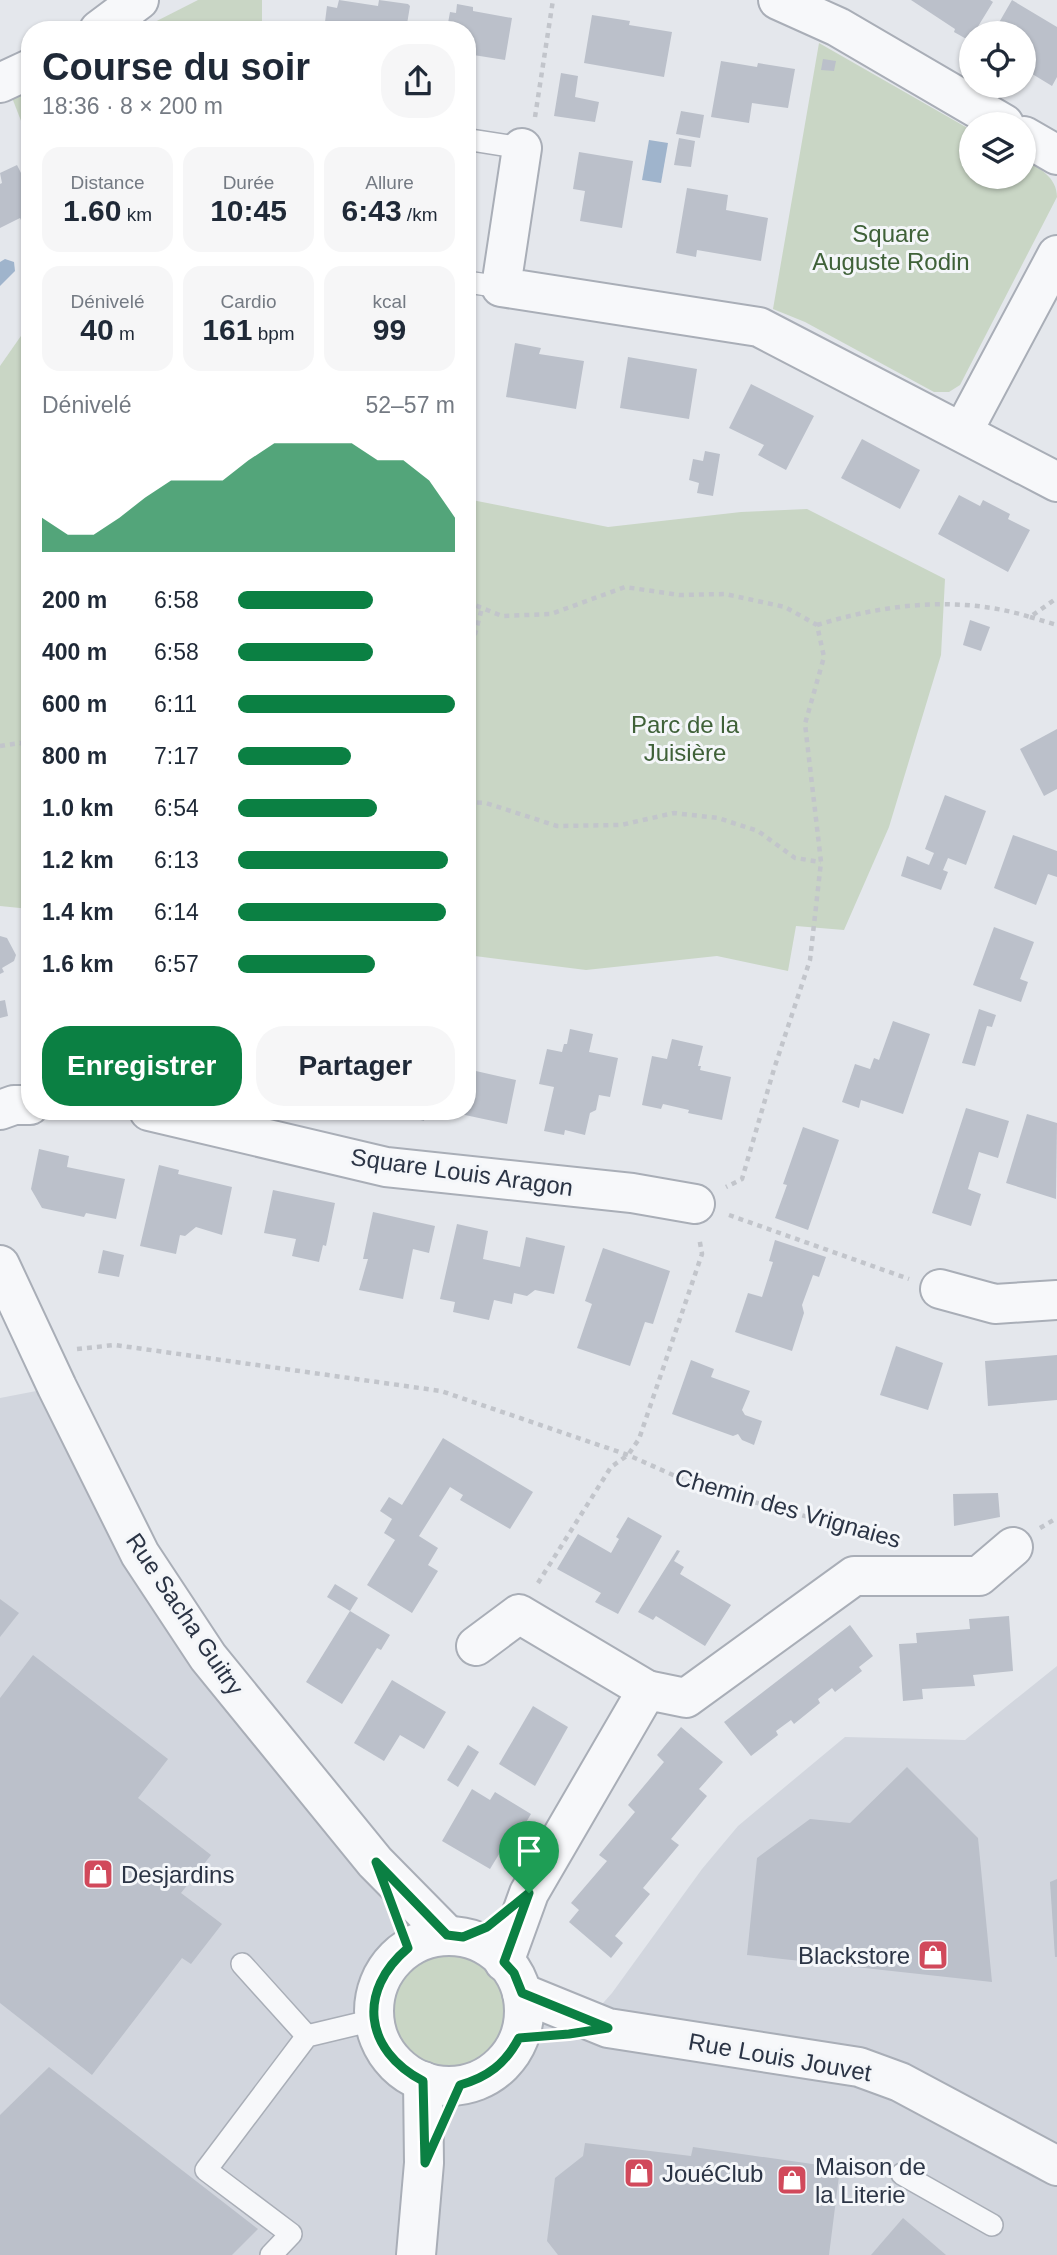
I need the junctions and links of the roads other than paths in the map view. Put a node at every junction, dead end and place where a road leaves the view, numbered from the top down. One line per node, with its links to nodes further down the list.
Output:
1 (139, 0): 4 (street)
2 (778, 0): 3 (street)
3 (846, 14): 7 (street)
4 (111, 21)
5 (21, 73): 6 (street)
6 (0, 83)
7 (987, 112)
8 (476, 142): 10 (lane)
9 (1036, 143): 11 (street)
10 (522, 148): 13 (street)
11 (1057, 155)
12 (1057, 255): 14 (street)
13 (484, 285): 14 (street)
14 (963, 431): 15 (street)
15 (1057, 482)
16 (21, 1105): 17 (street)
17 (0, 1110)
18 (187, 1120): 19 (street, Square Louis Aragon)
19 (695, 1204)
20 (0, 1265): 26 (street, Rue Sacha Guitry)
21 (940, 1289): 22 (street)
22 (1057, 1300)
23 (1013, 1547): 25 (street)
24 (476, 1646): 25 (street)
25 (648, 1690): 27 (street)
26 (376, 1862): 28 (street, Rue Sacha Guitry); 29 (street, Rue Sacha Guitry)
27 (529, 1893): 28 (street); 31 (street)
28 (455, 1936): 29 (street); 31 (street)
29 (408, 1948): 32 (street)
30 (242, 1964): 34 (lane)
31 (513, 1978): 33 (street, Rue Louis Jouvet); 35 (street)
32 (374, 2020): 34 (lane); 36 (street)
33 (608, 2028): 35 (street, Rue Louis Jouvet); 37 (street, Rue Louis Jouvet)
34 (307, 2036): 40 (lane)
35 (519, 2038): 36 (street)
36 (441, 2083): 41 (street)
37 (1057, 2166)
38 (902, 2174): 39 (lane)
39 (992, 2225)
40 (271, 2255)
41 (416, 2255)

